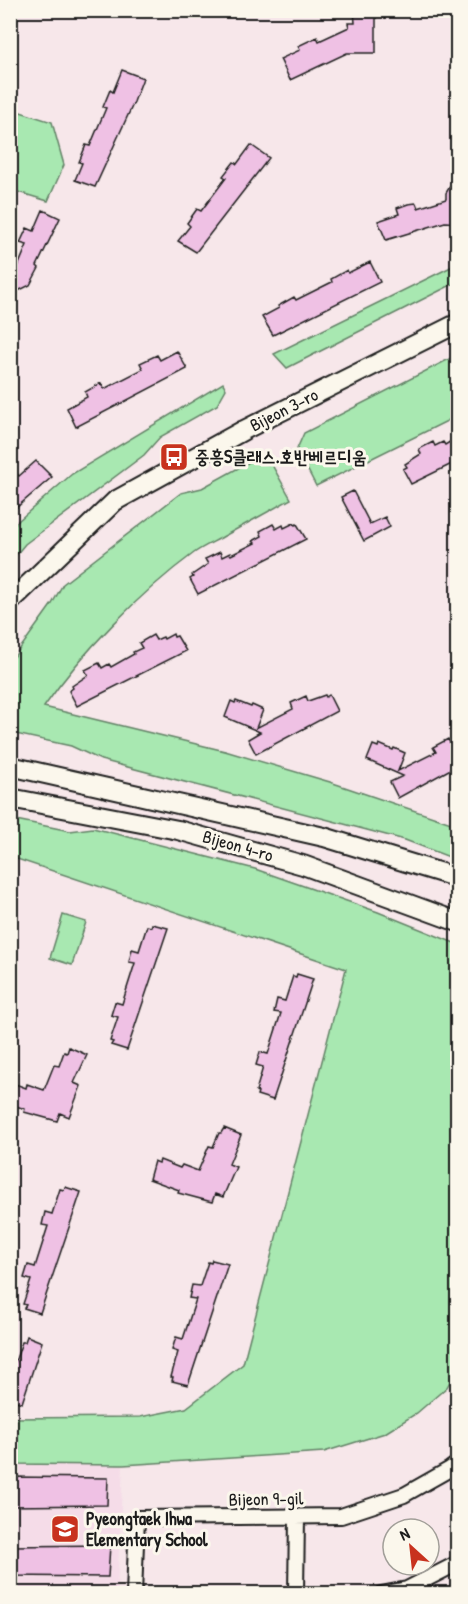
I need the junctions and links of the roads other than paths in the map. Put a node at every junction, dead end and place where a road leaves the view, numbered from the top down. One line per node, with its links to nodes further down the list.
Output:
1 (458, 323): 2 (main road, Bijeon 3-ro)
2 (10, 602)
3 (10, 766): 5 (main road, Bijeon 4-ro)
4 (10, 798): 6 (main road, Bijeon 4-ro)
5 (458, 878)
6 (458, 922)
7 (458, 1462): 8 (street, Bijeon 9-gil)
8 (297, 1516): 10 (street, Bijeon 9-gil); 11 (street)
9 (458, 1563): 12 (street)
10 (134, 1593)
11 (296, 1593)
12 (381, 1593)

